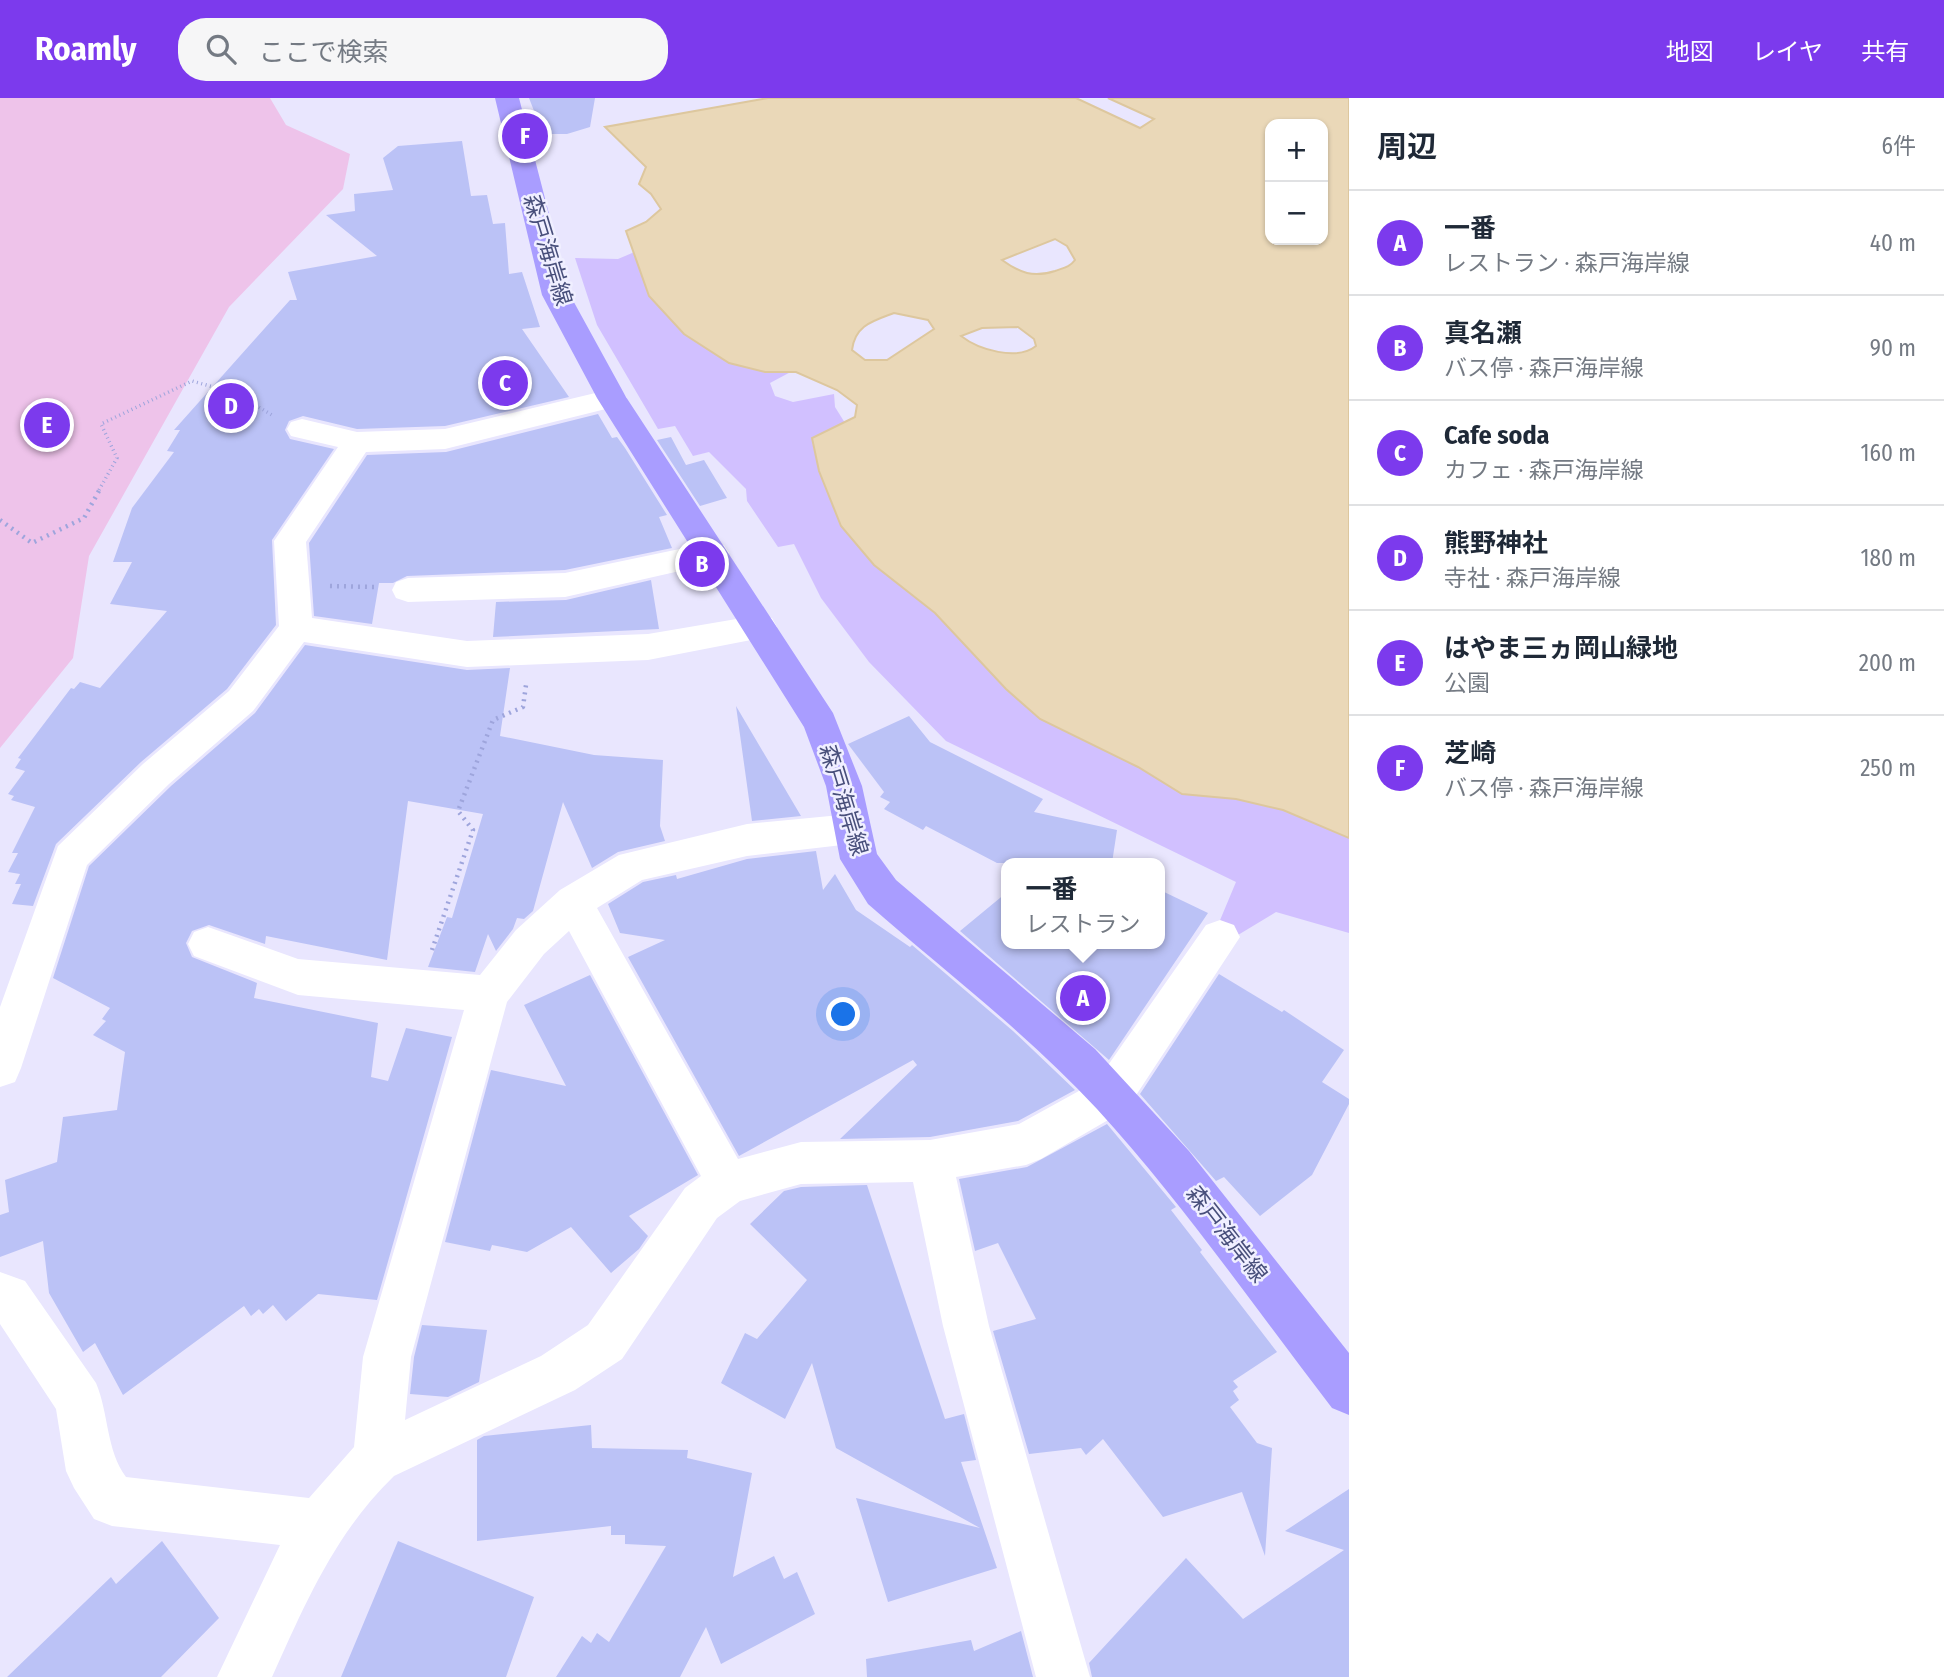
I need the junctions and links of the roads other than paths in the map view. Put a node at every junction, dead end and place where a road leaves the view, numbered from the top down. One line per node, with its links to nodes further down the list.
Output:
1 (507, 98): 2 (main road, 森戸海岸線)
2 (612, 398): 4 (street); 5 (main road, 森戸海岸線)
3 (302, 429): 4 (street)
4 (357, 442): 8 (street)
5 (713, 553): 6 (street); 7 (main road, 森戸海岸線)
6 (408, 590)
7 (760, 627): 8 (street); 9 (main road, 森戸海岸線)
8 (296, 628): 14 (street)
9 (851, 829): 10 (street); 15 (main road, 森戸海岸線)
10 (574, 902): 13 (street); 17 (street)
11 (1220, 937): 15 (street)
12 (208, 944): 13 (street)
13 (489, 994): 20 (street)
14 (0, 1068)
15 (1111, 1095): 16 (street); 19 (main road, 森戸海岸線)
16 (930, 1161): 17 (street); 23 (street)
17 (728, 1183): 20 (street)
18 (0, 1295): 21 (street)
19 (1349, 1391)
20 (377, 1459): 21 (street)
21 (318, 1524): 22 (street)
22 (244, 1677)
23 (1063, 1677)

